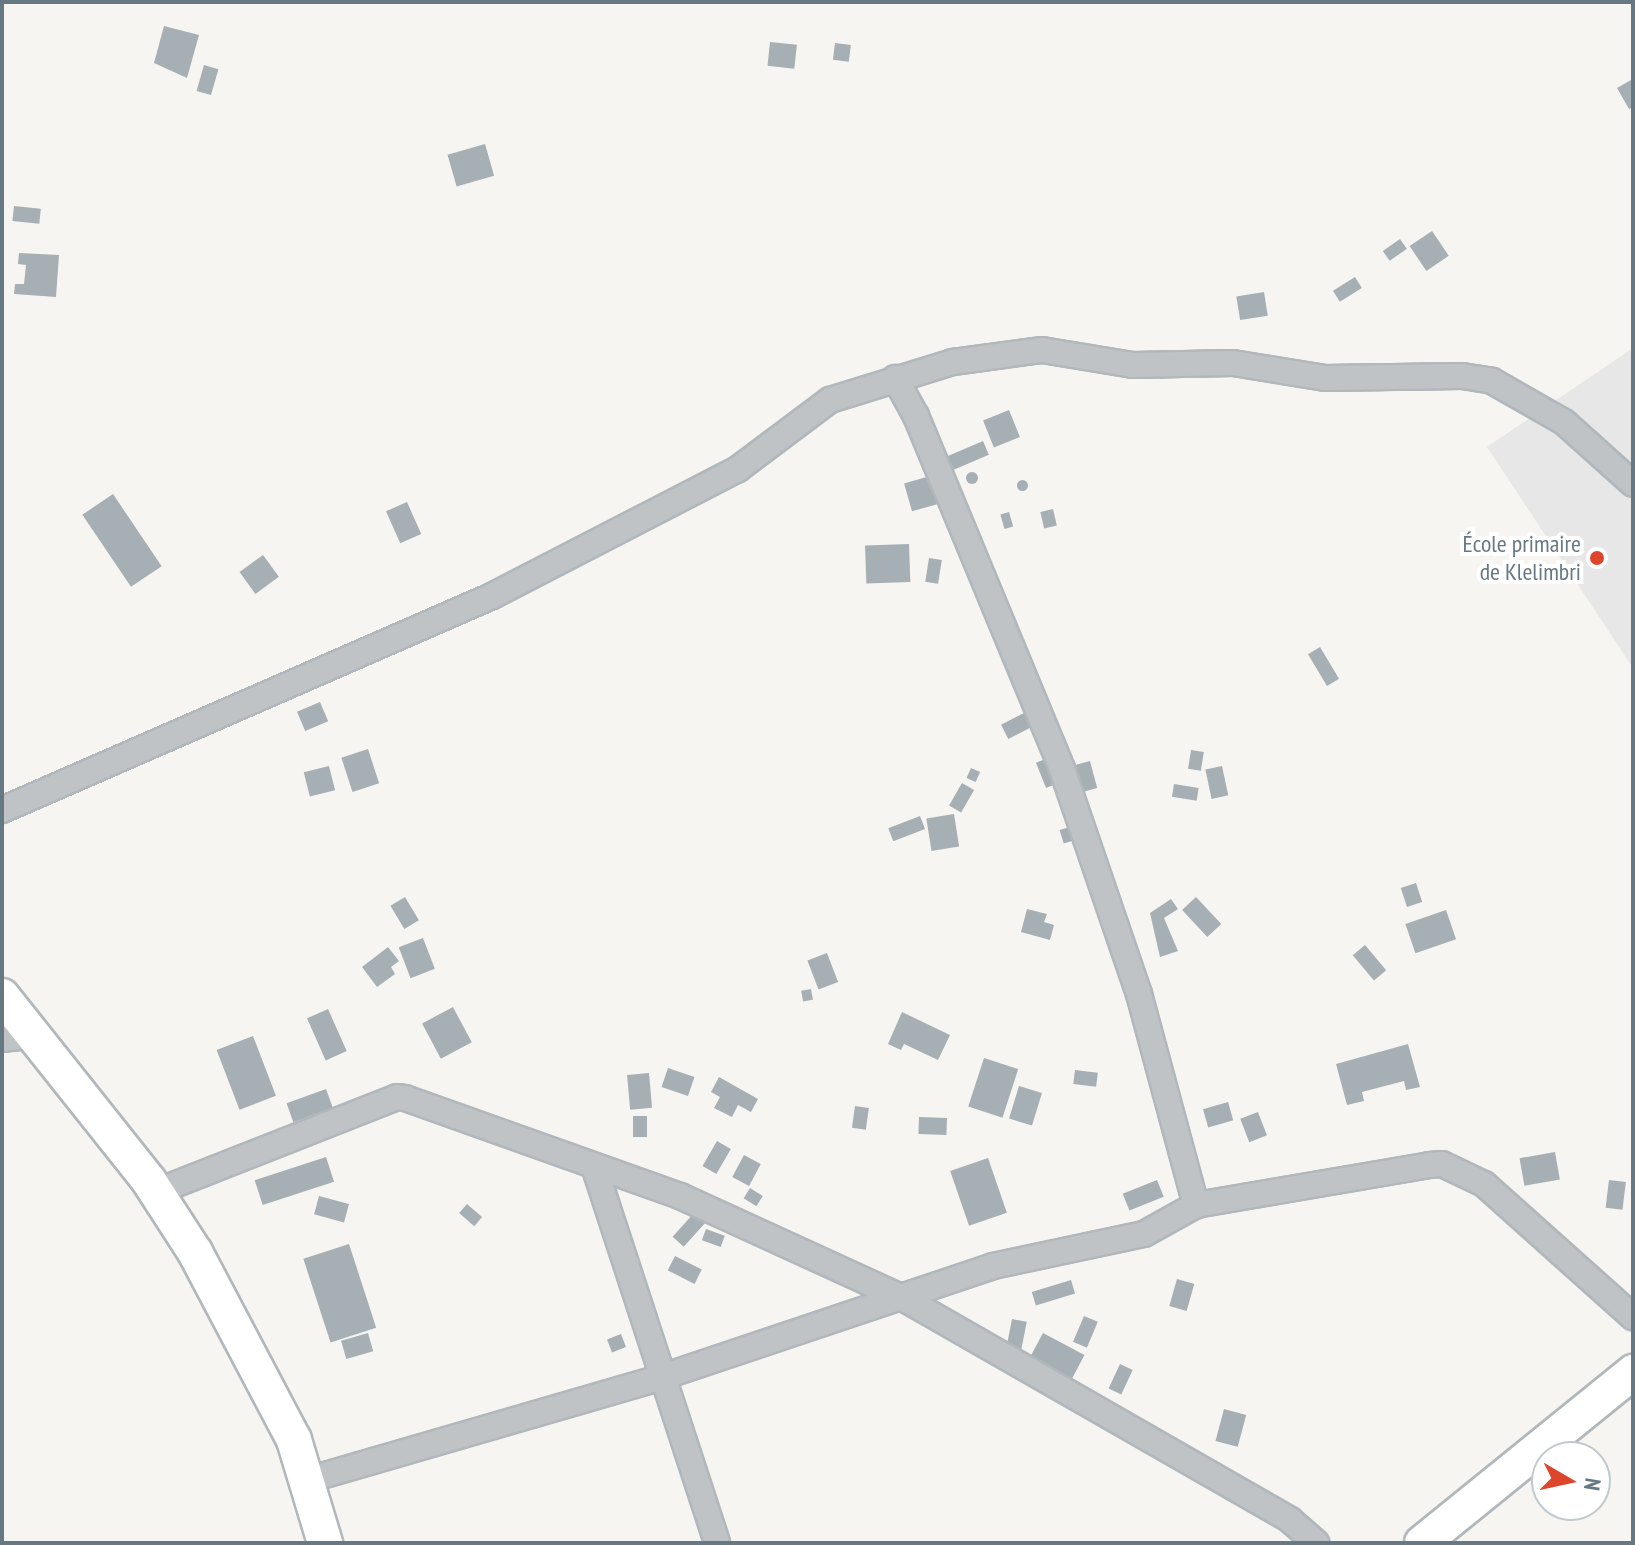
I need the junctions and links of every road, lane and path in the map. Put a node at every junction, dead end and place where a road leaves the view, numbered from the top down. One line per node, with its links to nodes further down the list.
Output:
1 (895, 378): 2 (street); 3 (street); 8 (street)
2 (1633, 484)
3 (2, 810)
4 (2, 996): 5 (street)
5 (16, 1038): 7 (street)
6 (595, 1169): 7 (street); 9 (street); 12 (street)
7 (156, 1192): 13 (street)
8 (1196, 1205): 9 (street); 10 (street)
9 (903, 1298): 12 (street); 16 (street)
10 (1633, 1317)
11 (1633, 1372): 17 (street)
12 (662, 1377): 13 (street); 15 (street)
13 (308, 1480): 14 (street)
14 (325, 1543)
15 (717, 1543)
16 (1316, 1543)
17 (1422, 1543)

